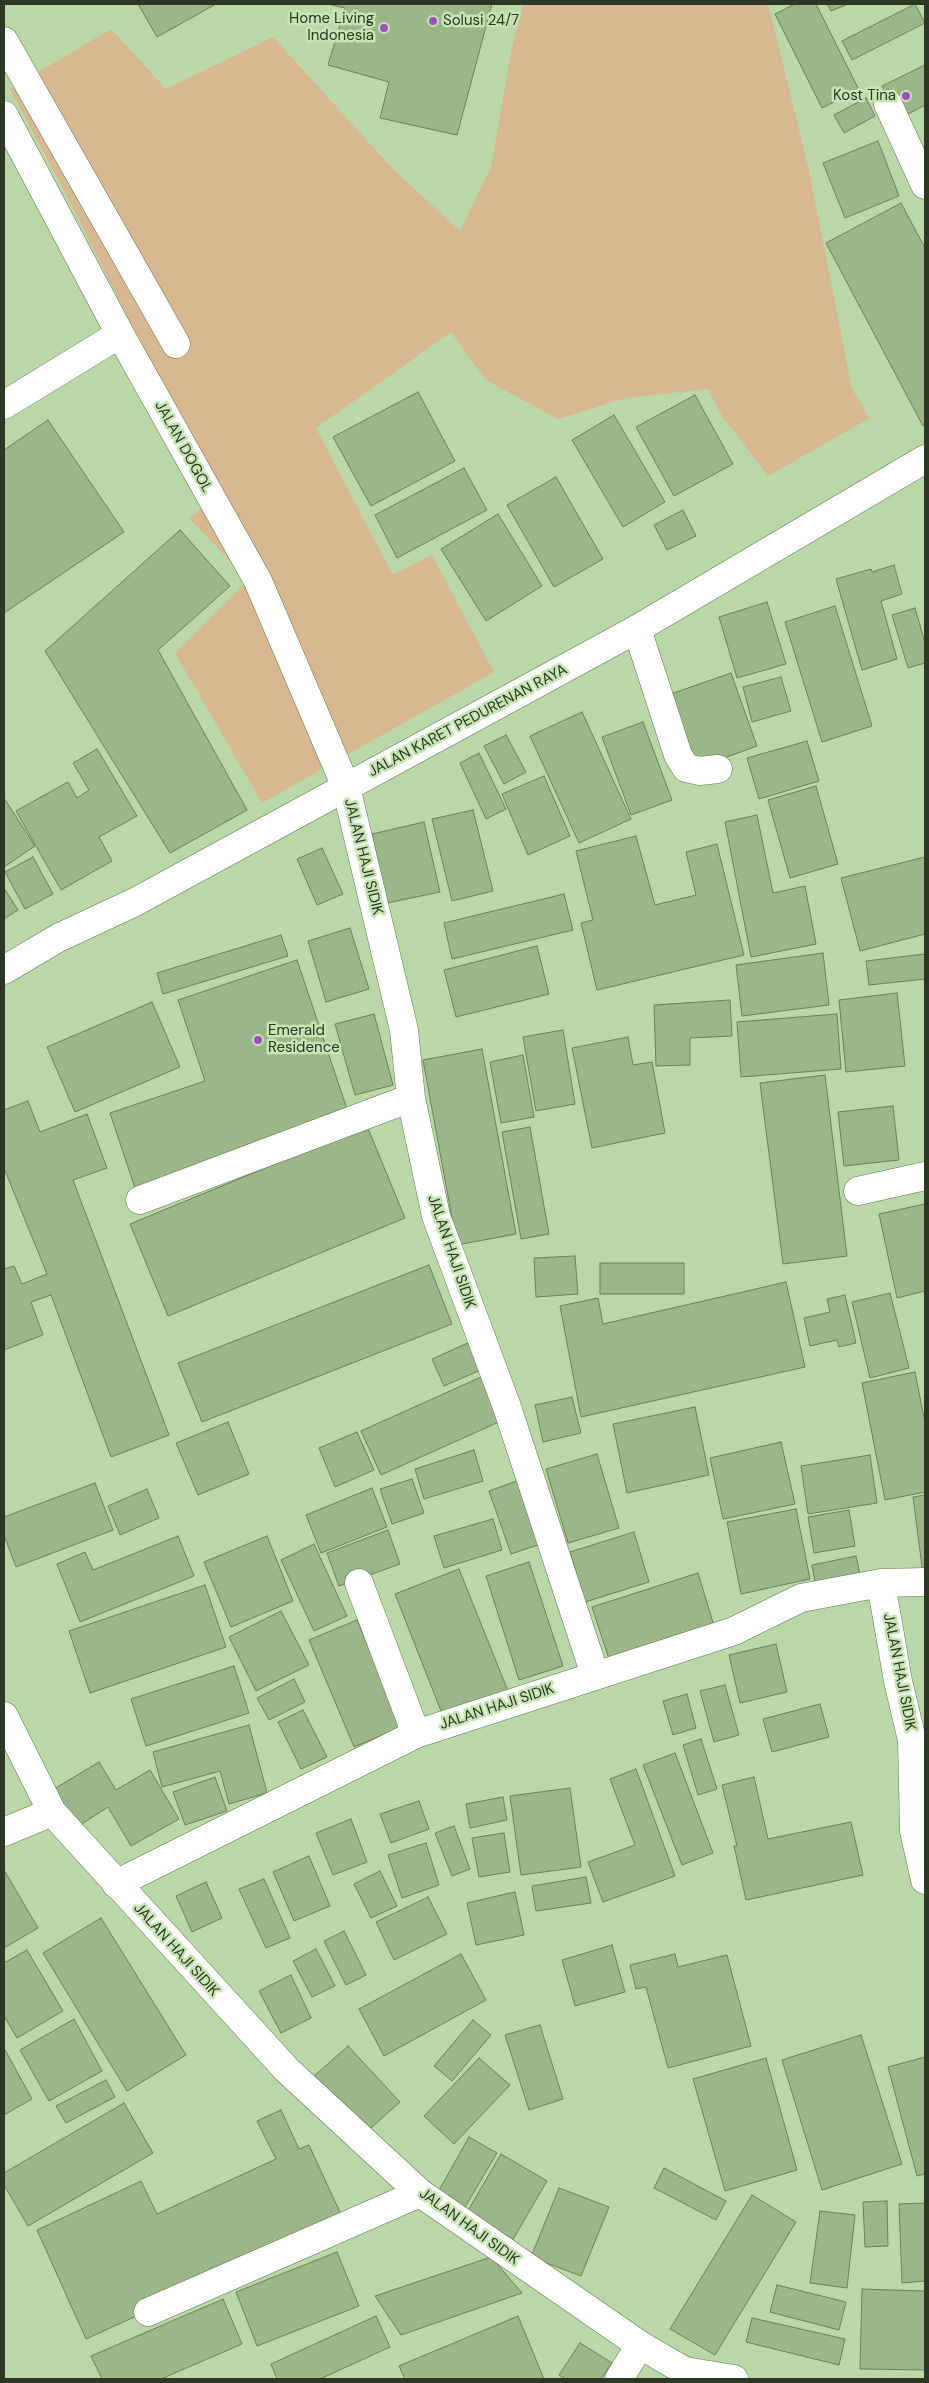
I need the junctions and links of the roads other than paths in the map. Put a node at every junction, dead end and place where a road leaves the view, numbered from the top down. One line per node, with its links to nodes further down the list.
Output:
1 (4, 41): 6 (street)
2 (888, 104): 4 (street)
3 (4, 115): 5 (street, JALAN DOGOL)
4 (925, 185)
5 (120, 334): 7 (street); 11 (street, JALAN DOGOL)
6 (176, 344)
7 (4, 404)
8 (924, 462): 9 (street, JALAN KARET PEDURENAN RAYA)
9 (637, 629): 10 (street); 11 (street, JALAN KARET PEDURENAN RAYA)
10 (718, 769)
11 (346, 787): 12 (street, JALAN KARET PEDURENAN RAYA); 13 (street, JALAN HAJI SIDIK)
12 (4, 970)
13 (411, 1098): 16 (street); 20 (street, JALAN HAJI SIDIK)
14 (925, 1176): 15 (street)
15 (858, 1191)
16 (140, 1200)
17 (925, 1582): 19 (street, JALAN HAJI SIDIK)
18 (359, 1583): 22 (street)
19 (881, 1583): 20 (street, JALAN HAJI SIDIK); 25 (street, JALAN HAJI SIDIK)
20 (595, 1675): 22 (street, JALAN HAJI SIDIK)
21 (4, 1716): 23 (street)
22 (416, 1734): 26 (street, JALAN HAJI SIDIK)
23 (52, 1812): 24 (street); 26 (street)
24 (4, 1832)
25 (925, 1880)
26 (116, 1884): 27 (street, JALAN HAJI SIDIK)
27 (420, 2193): 28 (street); 29 (street, JALAN HAJI SIDIK)
28 (148, 2312)
29 (640, 2345): 30 (street); 31 (street, JALAN HAJI SIDIK)
30 (619, 2379)
31 (734, 2379)

